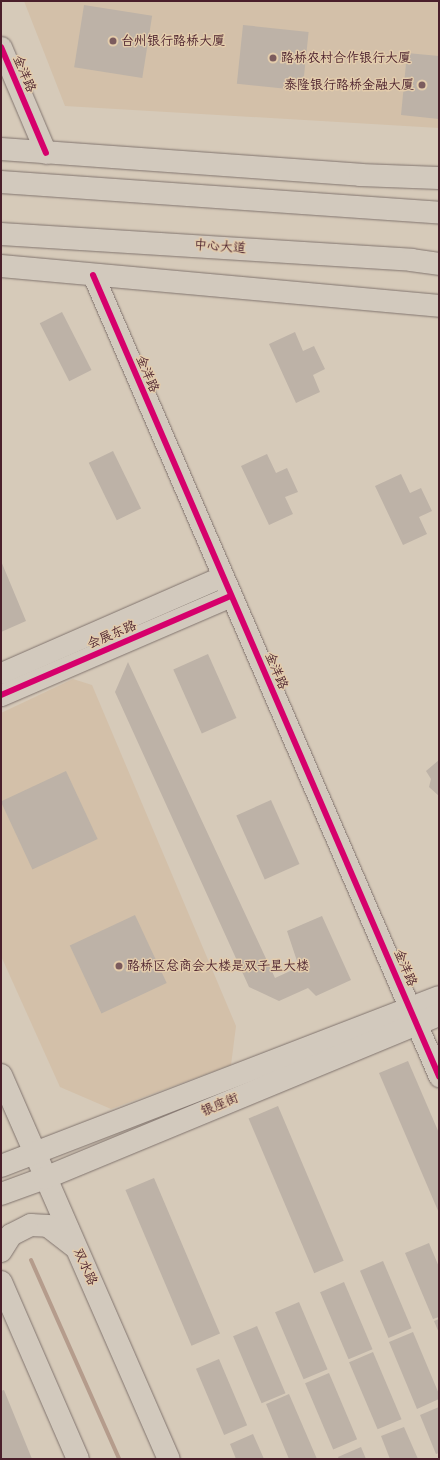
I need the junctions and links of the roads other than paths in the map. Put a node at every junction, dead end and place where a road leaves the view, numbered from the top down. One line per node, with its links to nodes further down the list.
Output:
1 (1, 47): 3 (street, 金洋路)
2 (1, 149): 3 (main road)
3 (46, 153): 4 (main road)
4 (439, 178)
5 (1, 182): 6 (main road)
6 (439, 213)
7 (1, 234): 8 (main road, 中心大道)
8 (439, 264)
9 (1, 266): 10 (main road)
10 (93, 275): 11 (main road); 12 (street, 金洋路)
11 (439, 306)
12 (223, 576): 13 (street, 金洋路); 14 (street, 会展东路)
13 (232, 596): 15 (street, 会展东路); 18 (street, 金洋路)
14 (1, 673)
15 (1, 695)
16 (439, 997): 18 (main road, 银座街)
17 (439, 1015): 18 (main road, 银座街)
18 (413, 1016): 20 (street, 金洋路); 23 (main road, 银座街); 25 (main road, 银座街)
19 (1, 1076): 21 (main road, 双水路)
20 (439, 1076)
21 (11, 1098): 22 (main road); 23 (main road, 双水路)
22 (1, 1120)
23 (35, 1151): 24 (main road, 银座街); 25 (main road, 双水路)
24 (1, 1166)
25 (46, 1178): 26 (main road, 银座街); 27 (main road, 双水路)
26 (1, 1194)
27 (76, 1247): 28 (main road); 31 (main road, 双水路)
28 (1, 1251)
29 (1, 1282): 30 (main road)
30 (78, 1459)
31 (169, 1459)

